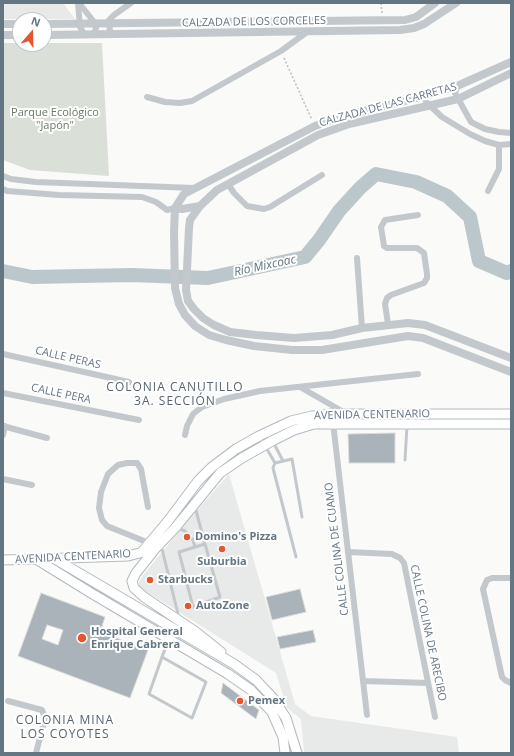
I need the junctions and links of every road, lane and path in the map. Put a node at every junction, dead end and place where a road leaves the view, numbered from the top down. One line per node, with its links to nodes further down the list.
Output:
1 (78, 3): 8 (street); 9 (street)
2 (131, 3): 7 (street)
3 (381, 3): 6 (path)
4 (435, 3): 10 (street, CALZADA DE LOS CORCELES)
5 (456, 3): 12 (street, CALZADA DE LOS CORCELES)
6 (381, 10)
7 (109, 22): 9 (street, CALZADA DE LOS CORCELES); 10 (street, CALZADA DE LOS CORCELES); 15 (street)
8 (80, 23): 9 (street, CALZADA DE LOS CORCELES); 11 (street, CALZADA DE LOS CORCELES); 13 (street)
9 (95, 23): 14 (street)
10 (121, 23): 16 (street)
11 (52, 24)
12 (307, 32): 16 (street, CALZADA DE LOS CORCELES); 18 (street)
13 (84, 34): 14 (street, CALZADA DE LOS CORCELES); 17 (street, CALZADA DE LOS CORCELES)
14 (94, 34): 15 (street, CALZADA DE LOS CORCELES)
15 (111, 34): 16 (street, CALZADA DE LOS CORCELES)
16 (124, 34)
17 (52, 35)
18 (281, 51): 23 (street); 26 (path)
19 (511, 62): 21 (street, CALZADA DE LAS CARRETAS)
20 (511, 73): 24 (street, CALZADA DE LAS CARRETAS)
21 (457, 86): 22 (street, CALZADA DE LAS CARRETAS); 24 (street)
22 (423, 96): 25 (street); 26 (street, CALZADA DE LAS CARRETAS)
23 (147, 97)
24 (458, 99): 25 (street, CALZADA DE LAS CARRETAS); 27 (street)
25 (430, 105): 29 (street); 32 (street, CALZADA DE LAS CARRETAS)
26 (315, 126): 33 (street, CALZADA DE LAS CARRETAS)
27 (511, 133)
28 (511, 144): 29 (street)
29 (499, 145): 35 (street)
30 (322, 175): 32 (street)
31 (3, 176): 33 (street, CALZADA DE LAS CARRETAS)
32 (228, 184): 36 (street, CALZADA DE LAS CARRETAS)
33 (195, 188): 37 (street)
34 (3, 189): 37 (street)
35 (488, 191)
36 (200, 206): 37 (street); 41 (street, CALZADA DE LAS CARRETAS)
37 (175, 208): 43 (street)
38 (418, 215): 40 (street)
39 (356, 258): 41 (street)
40 (388, 324): 41 (street); 42 (street)
41 (362, 328)
42 (458, 337): 43 (street); 45 (street)
43 (453, 349): 46 (street)
44 (3, 354): 48 (street, CALLE PERAS)
45 (511, 358)
46 (511, 372)
47 (418, 374): 49 (street)
48 (129, 382)
49 (300, 387): 51 (street); 62 (street)
50 (3, 393): 55 (street, CALLE PERA)
51 (347, 414): 52 (main road, AVENIDA CENTENARIO); 54 (main road, AVENIDA CENTENARIO); 56 (street)
52 (407, 414): 53 (main road, AVENIDA CENTENARIO); 58 (lane)
53 (511, 414)
54 (333, 419): 56 (main road, AVENIDA CENTENARIO); 60 (main road, AVENIDA CENTENARIO); 64 (main road, AVENIDA CENTENARIO); 77 (street, CALLE COLINA DE CUAMO)
55 (139, 420)
56 (358, 424): 58 (main road, AVENIDA CENTENARIO)
57 (511, 424): 58 (main road, AVENIDA CENTENARIO)
58 (407, 425): 65 (lane)
59 (4, 426): 61 (street); 63 (street)
60 (264, 434): 64 (lane); 64 (lane); 75 (main road, AVENIDA CENTENARIO)
61 (3, 435)
62 (185, 435)
63 (47, 438)
64 (269, 442): 66 (lane); 67 (lane); 70 (main road, AVENIDA CENTENARIO)
65 (405, 460)
66 (283, 461): 67 (lane); 72 (lane)
67 (275, 463): 78 (lane)
68 (3, 479): 69 (street)
69 (32, 485)
70 (194, 504): 73 (main road, AVENIDA CENTENARIO); 74 (lane)
71 (148, 507): 75 (street)
72 (302, 517)
73 (175, 528): 75 (main road, AVENIDA CENTENARIO); 76 (lane)
74 (205, 544): 76 (lane); 76 (lane)
75 (155, 545): 80 (main road, AVENIDA CENTENARIO); 83 (lane); 83 (main road)
76 (195, 547)
77 (348, 552): 88 (street, CALLE COLINA DE CUAMO); 89 (street, CALLE COLINA DE ARECIBO)
78 (296, 557)
79 (36, 559): 80 (main road, AVENIDA CENTENARIO); 81 (main road, AVENIDA CENTENARIO); 85 (main road)
80 (56, 559): 84 (main road)
81 (3, 560)
82 (511, 578): 90 (street)
83 (180, 621): 87 (main road)
84 (173, 628): 85 (lane); 87 (main road)
85 (169, 638): 86 (lane); 92 (main road)
86 (162, 657): 86 (lane)
87 (234, 664): 92 (main road)
88 (363, 682): 89 (street); 93 (street, CALLE COLINA DE CUAMO)
89 (428, 682): 94 (street, CALLE COLINA DE ARECIBO)
90 (511, 683)
91 (8, 701): 95 (street)
92 (276, 710): 96 (main road); 97 (main road)
93 (366, 715)
94 (436, 717)
95 (36, 753)
96 (285, 753)
97 (296, 753)

